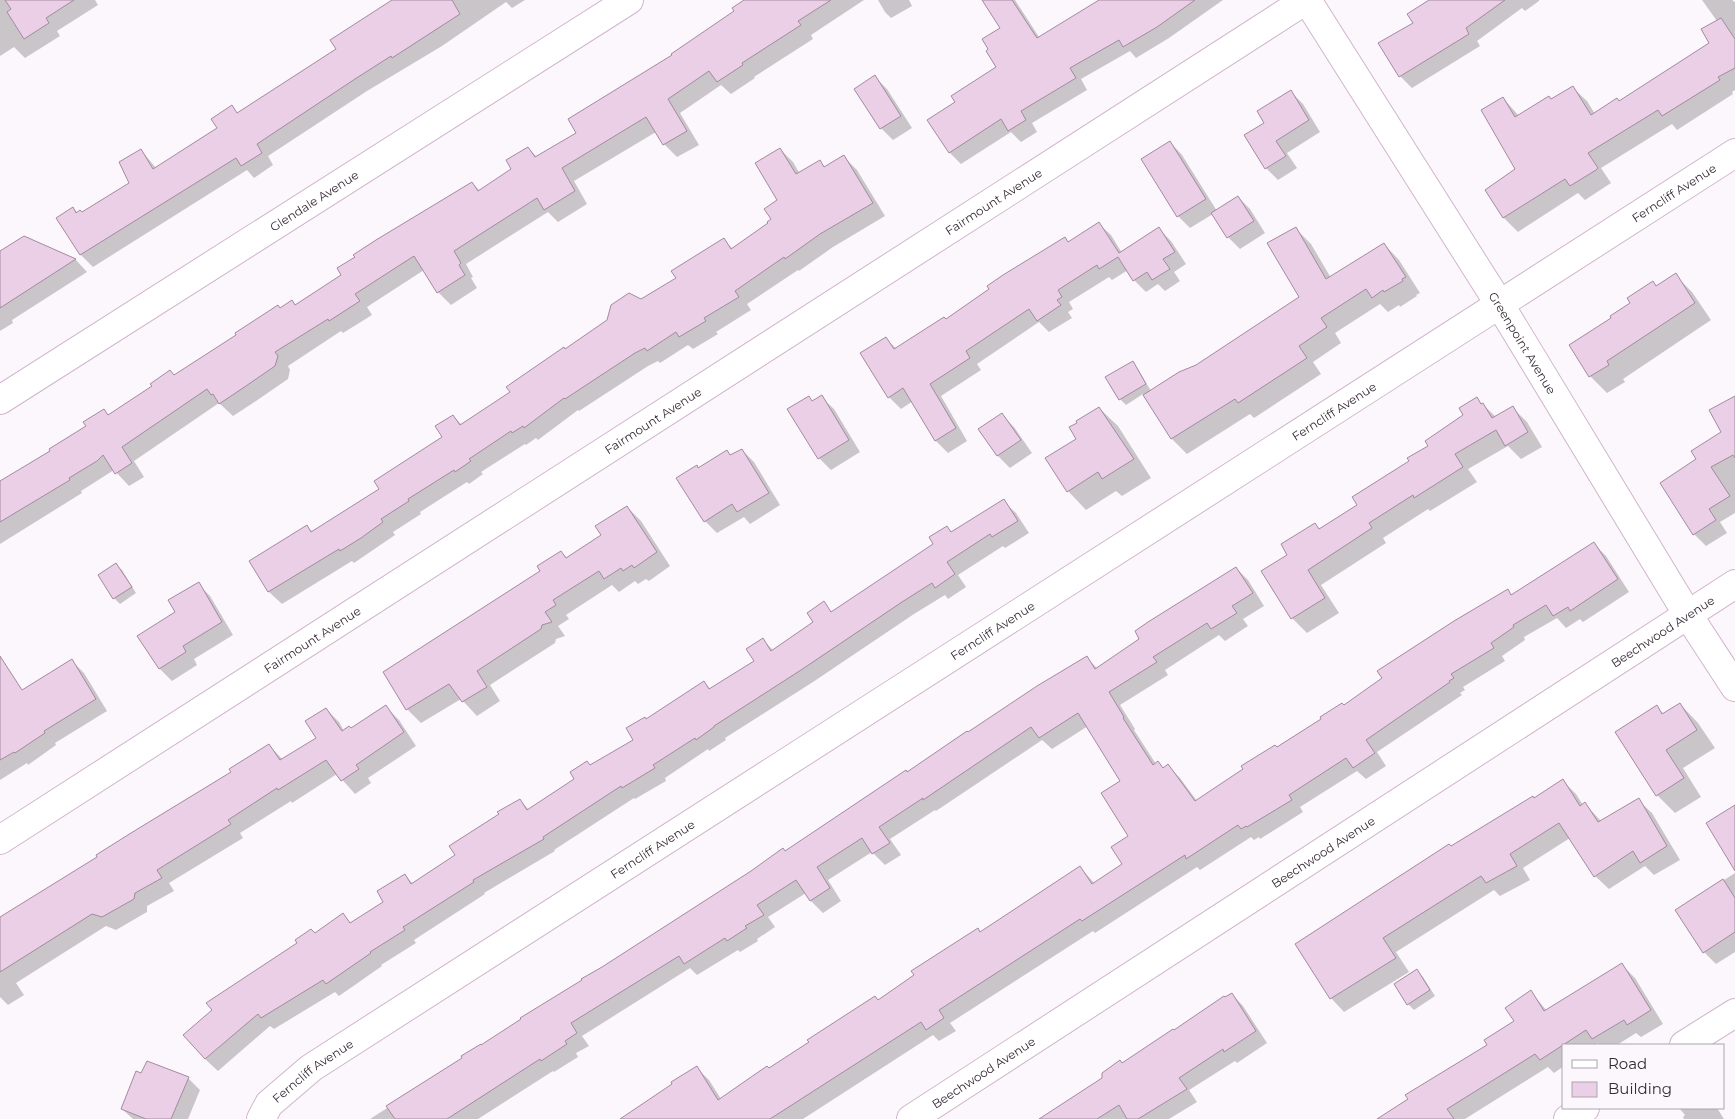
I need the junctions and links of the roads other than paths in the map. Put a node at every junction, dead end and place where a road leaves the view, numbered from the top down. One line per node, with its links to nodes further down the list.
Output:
1 (630, 0): 5 (street, Glendale Avenue)
2 (1306, 0): 4 (street, Greenpoint Avenue); 9 (street, Fairmount Avenue)
3 (1735, 153): 4 (street, Ferncliff Avenue)
4 (1500, 305): 7 (street, Greenpoint Avenue); 13 (street, Ferncliff Avenue)
5 (0, 400)
6 (1735, 584): 7 (street, Beechwood Avenue)
7 (1688, 615): 8 (street, Greenpoint Avenue); 14 (street, Beechwood Avenue)
8 (1735, 687)
9 (0, 840)
10 (1735, 1013): 11 (street)
11 (1686, 1044)
12 (1583, 1109): 15 (street)
13 (261, 1119)
14 (911, 1119)
15 (1568, 1119)

